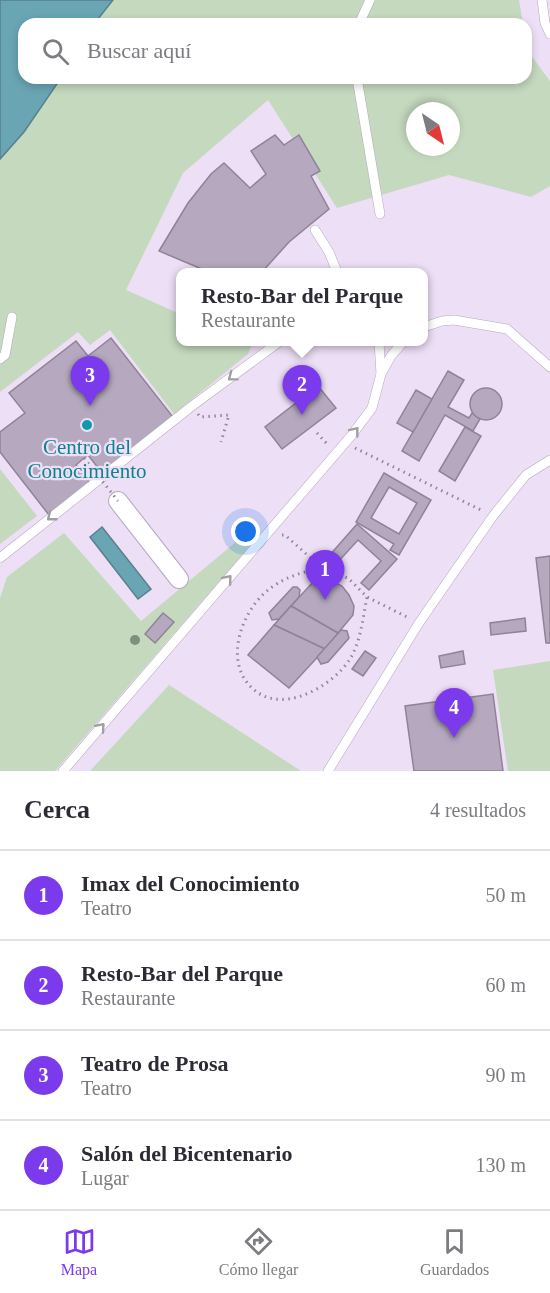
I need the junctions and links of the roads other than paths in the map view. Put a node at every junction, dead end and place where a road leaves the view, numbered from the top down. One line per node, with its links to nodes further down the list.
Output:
1 (370, 0): 3 (lane)
2 (542, 0): 4 (lane)
3 (362, 18)
4 (550, 34)
5 (358, 84): 6 (lane)
6 (380, 214)
7 (315, 230): 8 (lane)
8 (335, 268)
9 (12, 317): 14 (lane)
10 (428, 325): 15 (lane)
11 (274, 346): 19 (lane, one-way to 19)
12 (379, 346): 16 (lane)
13 (400, 346): 16 (lane)
14 (0, 359)
15 (550, 367)
16 (381, 374): 21 (lane, one-way to 16)
17 (550, 460): 22 (lane)
18 (118, 501): 20 (street)
19 (0, 558)
20 (179, 579)
21 (63, 771)
22 (328, 771)

